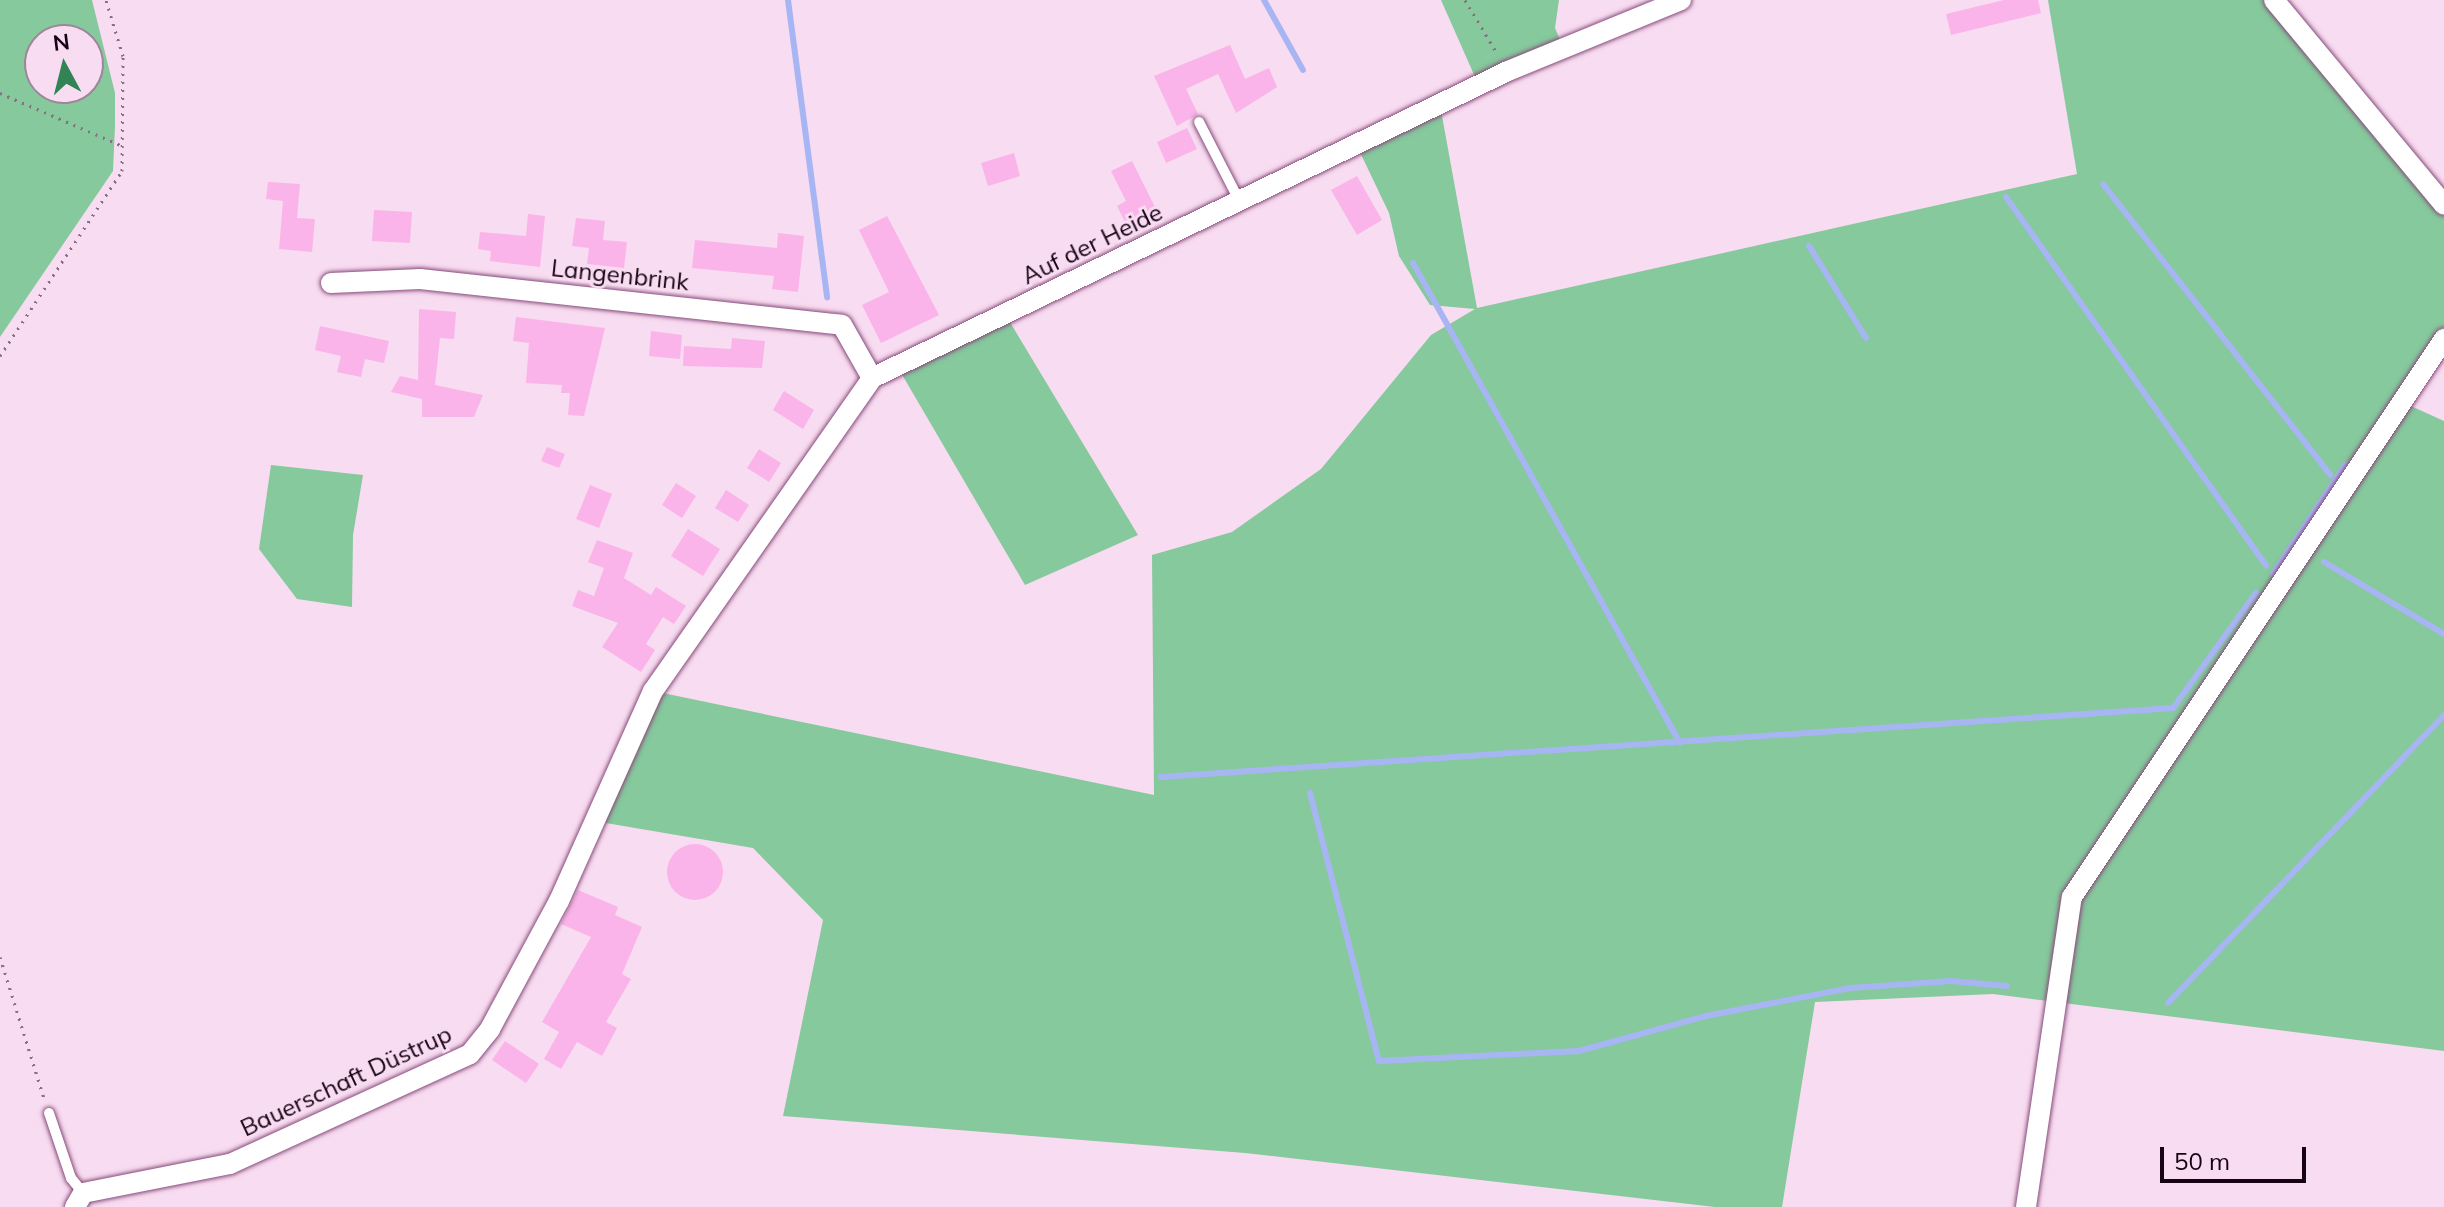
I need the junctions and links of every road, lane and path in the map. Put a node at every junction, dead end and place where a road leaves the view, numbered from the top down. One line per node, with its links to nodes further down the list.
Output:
1 (106, 0): 8 (path)
2 (1465, 0): 5 (path)
3 (1681, 0): 5 (street, Auf der Heide)
4 (2274, 0): 10 (street)
5 (1508, 71): 9 (street, Auf der Heide)
6 (0, 93): 8 (path)
7 (1199, 122): 9 (lane)
8 (123, 146): 13 (path)
9 (1240, 202): 14 (street, Auf der Heide)
10 (2444, 205)
11 (331, 283): 14 (street, Langenbrink)
12 (2444, 339): 19 (street)
13 (0, 356)
14 (872, 378): 15 (street, Auf der Heide)
15 (653, 691): 18 (street, Bauerschaft Düstrup)
16 (0, 957): 17 (path)
17 (49, 1113): 18 (lane, Bauerschaft Düstrup)
18 (79, 1200)
19 (2026, 1207)

